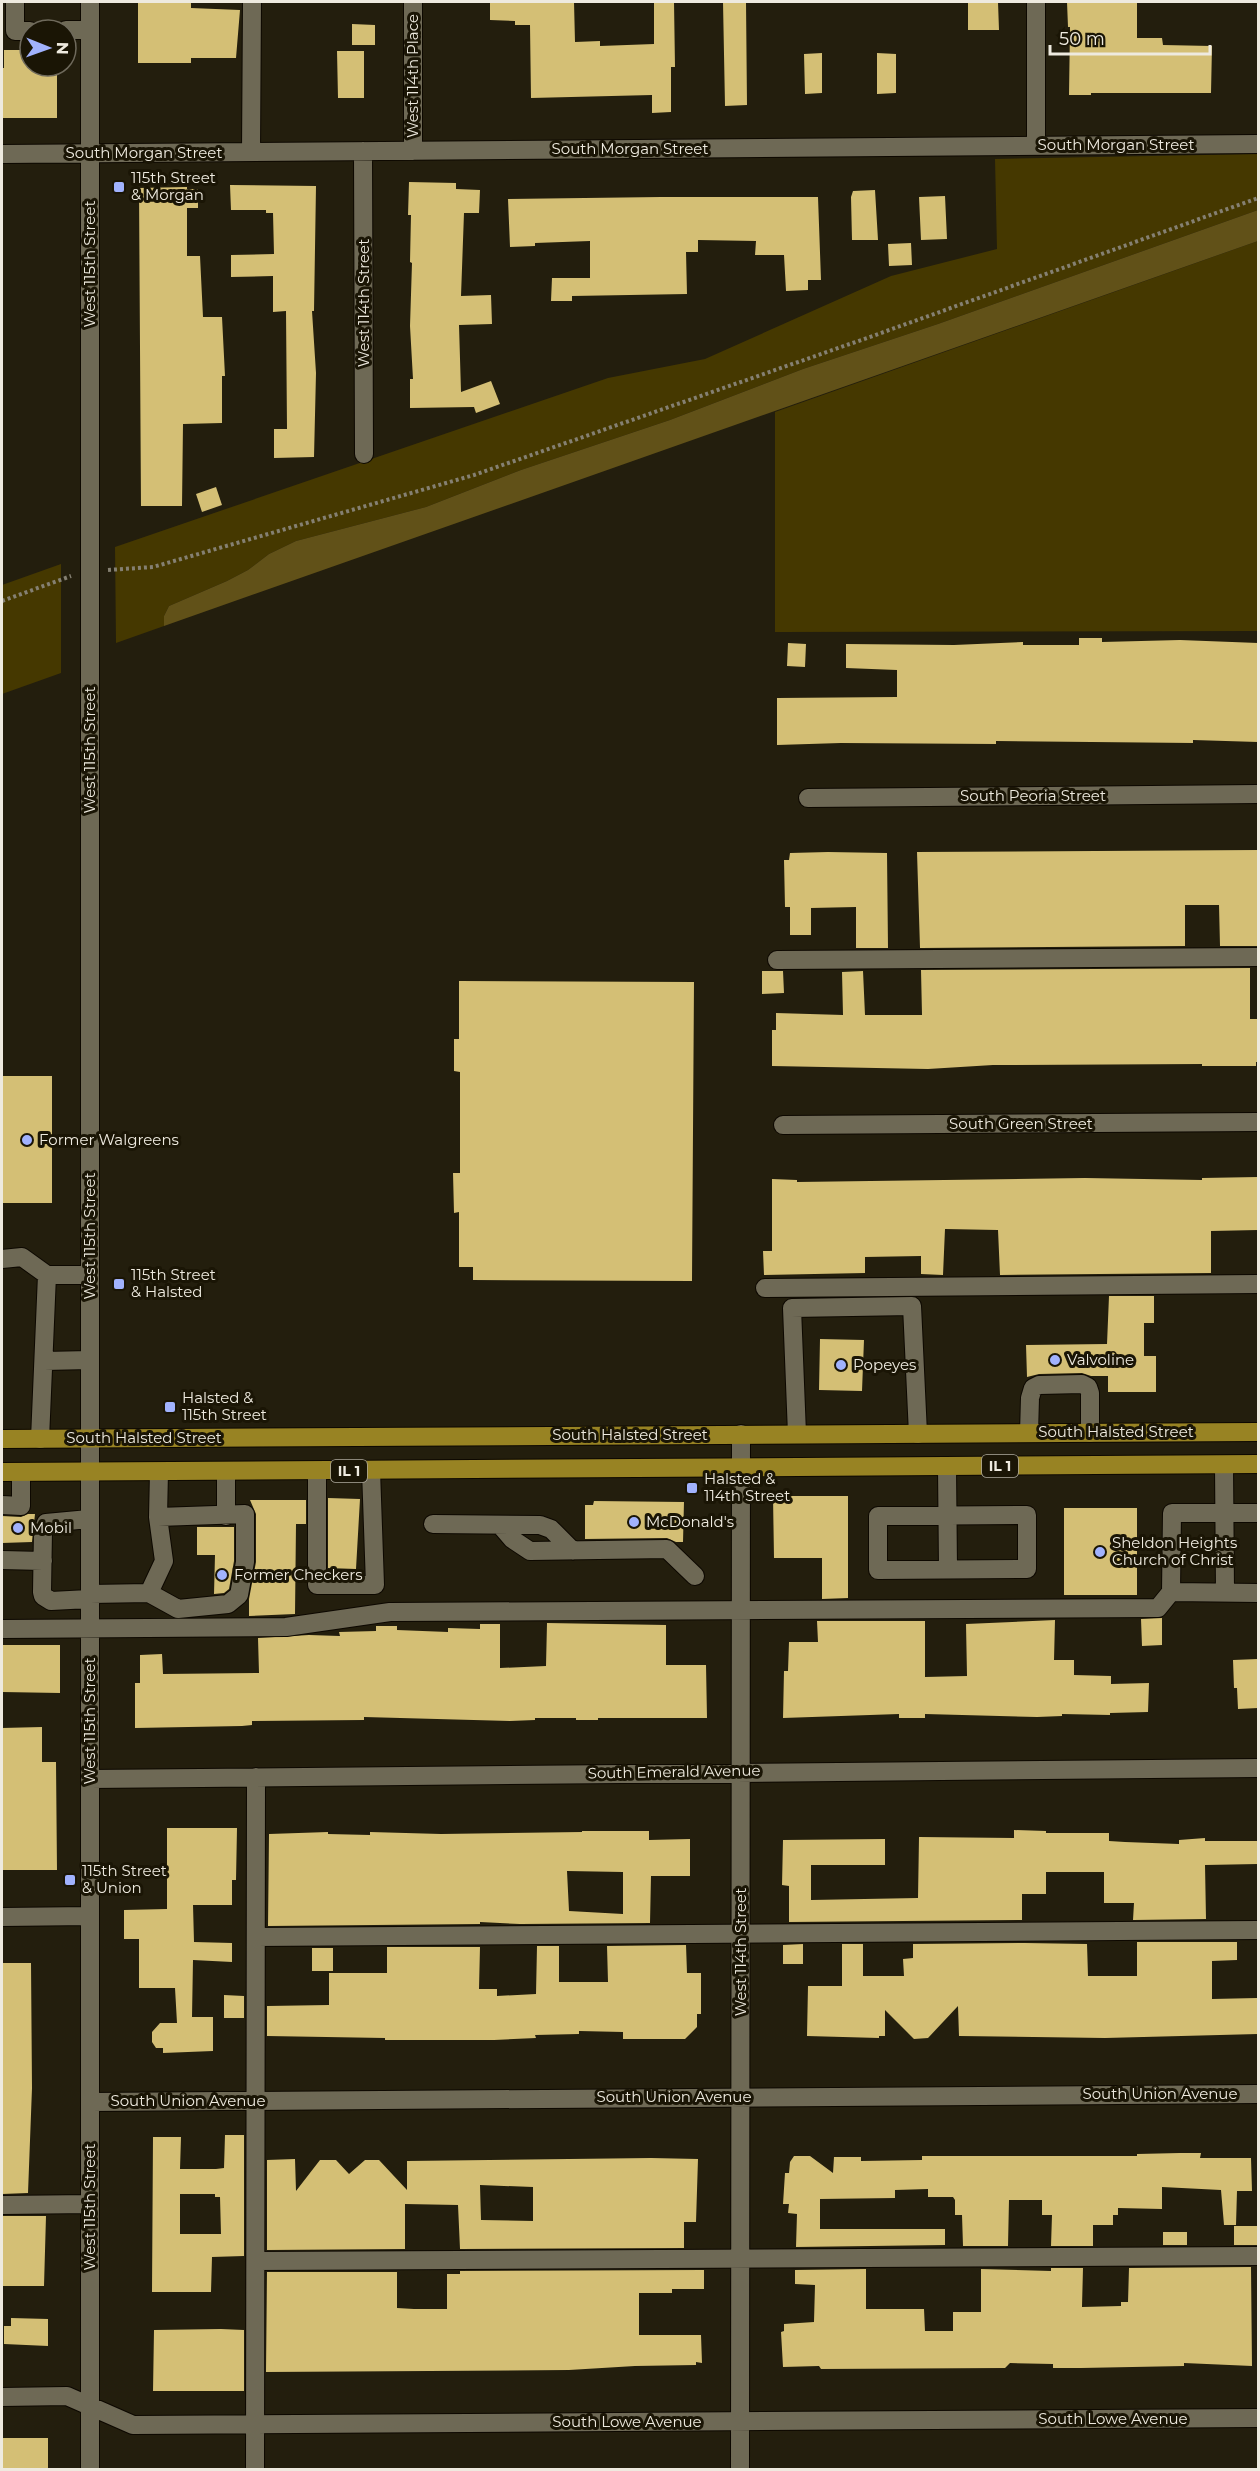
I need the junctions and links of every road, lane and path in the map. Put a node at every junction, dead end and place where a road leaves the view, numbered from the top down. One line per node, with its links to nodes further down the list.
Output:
1 (15, 2): 8 (street)
2 (90, 2): 7 (street, West 115th Street)
3 (252, 2): 13 (street)
4 (414, 2): 12 (street, West 114th Place)
5 (1036, 2): 10 (street)
6 (78, 30): 7 (street)
7 (90, 30): 14 (street, West 115th Street)
8 (18, 31)
9 (1258, 144): 10 (street, South Morgan Street)
10 (1035, 146): 12 (street, South Morgan Street)
11 (363, 151): 12 (street, South Morgan Street); 13 (street, South Morgan Street); 17 (street, West 114th Street)
12 (413, 151)
13 (251, 152): 14 (street, South Morgan Street)
14 (90, 153): 15 (street, South Morgan Street); 29 (street, West 115th Street)
15 (2, 154)
16 (1258, 198): 18 (path)
17 (364, 454)
18 (119, 568)
19 (73, 576): 20 (path)
20 (2, 601)
21 (1258, 794): 22 (street, South Peoria Street)
22 (808, 798)
23 (1258, 957): 24 (street)
24 (777, 960)
25 (1258, 1122): 26 (street, South Green Street)
26 (783, 1125)
27 (2, 1259): 28 (street)
28 (46, 1275): 29 (street); 33 (street)
29 (89, 1275): 32 (street, West 115th Street)
30 (1258, 1284): 31 (street)
31 (765, 1288)
32 (90, 1360): 33 (street); 40 (street, West 115th Street)
33 (44, 1361): 42 (street)
34 (1258, 1432): 36 (main road, South Halsted Street / IL 1)
35 (1029, 1433): 36 (main road, South Halsted Street / IL 1); 36 (street); 39 (main road, South Halsted Street / IL 1)
36 (1090, 1433)
37 (741, 1434): 38 (main road, South Halsted Street / IL 1); 40 (main road, South Halsted Street / IL 1); 46 (street, West 114th Street)
38 (797, 1434): 39 (main road, South Halsted Street / IL 1); 39 (street)
39 (918, 1434)
40 (89, 1438): 42 (main road, South Halsted Street / IL 1); 52 (street, West 115th Street)
41 (2, 1439): 42 (main road, South Halsted Street / IL 1)
42 (40, 1439)
43 (1258, 1464): 44 (main road, IL 1)
44 (1224, 1465): 45 (main road, IL 1); 56 (street)
45 (947, 1467): 46 (main road, IL 1); 59 (street)
46 (741, 1468): 47 (main road, IL 1); 75 (street, West 114th Street)
47 (372, 1470): 49 (main road, IL 1); 49 (street)
48 (226, 1471): 49 (main road, IL 1); 53 (main road, IL 1); 58 (street)
49 (317, 1471)
50 (2, 1472): 51 (main road, IL 1)
51 (21, 1472): 52 (main road, IL 1); 55 (street)
52 (90, 1472): 53 (main road, IL 1); 61 (street, West 115th Street)
53 (159, 1472): 60 (street)
54 (2, 1505): 55 (street)
55 (21, 1506): 62 (street)
56 (1225, 1513): 57 (street); 70 (street); 71 (street)
57 (1258, 1513)
58 (226, 1516): 60 (street); 72 (street)
59 (948, 1516): 68 (street); 68 (street); 68 (street)
60 (158, 1517): 72 (street)
61 (89, 1519): 62 (street); 74 (street, West 115th Street)
62 (46, 1523): 67 (street)
63 (433, 1524): 64 (street)
64 (500, 1525): 65 (street); 65 (street)
65 (573, 1551): 69 (street)
66 (2, 1560): 67 (street)
67 (43, 1561): 74 (street)
68 (948, 1569)
69 (695, 1576)
70 (1171, 1592): 71 (street); 75 (street)
71 (1225, 1592): 73 (street)
72 (149, 1593): 74 (street)
73 (1258, 1593)
74 (90, 1597): 77 (street, West 115th Street)
75 (741, 1610): 77 (street); 79 (street, West 114th Street)
76 (2, 1629): 77 (street)
77 (90, 1629): 81 (street, West 115th Street)
78 (1258, 1768): 79 (street, South Emerald Avenue)
79 (741, 1772): 80 (street, South Emerald Avenue); 85 (street, West 114th Street)
80 (256, 1777): 81 (street, South Emerald Avenue); 86 (street)
81 (90, 1779): 82 (street, West 115th Street)
82 (90, 1916): 83 (street); 90 (street, West 115th Street)
83 (2, 1917)
84 (1258, 1930): 85 (street)
85 (741, 1934): 86 (street); 88 (street, West 114th Street)
86 (256, 1937): 89 (street)
87 (1258, 2094): 88 (street, South Union Avenue)
88 (741, 2097): 89 (street, South Union Avenue); 95 (street, West 114th Street)
89 (256, 2100): 90 (street, South Union Avenue); 94 (street)
90 (90, 2102): 91 (street, West 115th Street)
91 (90, 2204): 92 (street); 97 (street, West 115th Street)
92 (2, 2205)
93 (1258, 2256): 95 (street)
94 (255, 2260): 95 (street); 100 (street)
95 (740, 2260): 99 (street, West 114th Street)
96 (2, 2397): 97 (street, South Lowe Avenue)
97 (90, 2407): 100 (street, South Lowe Avenue); 101 (street, West 115th Street)
98 (1258, 2418): 99 (street, South Lowe Avenue)
99 (740, 2421): 100 (street, South Lowe Avenue); 103 (street, West 114th Street)
100 (255, 2424): 102 (street)
101 (90, 2469)
102 (255, 2469)
103 (740, 2469)

